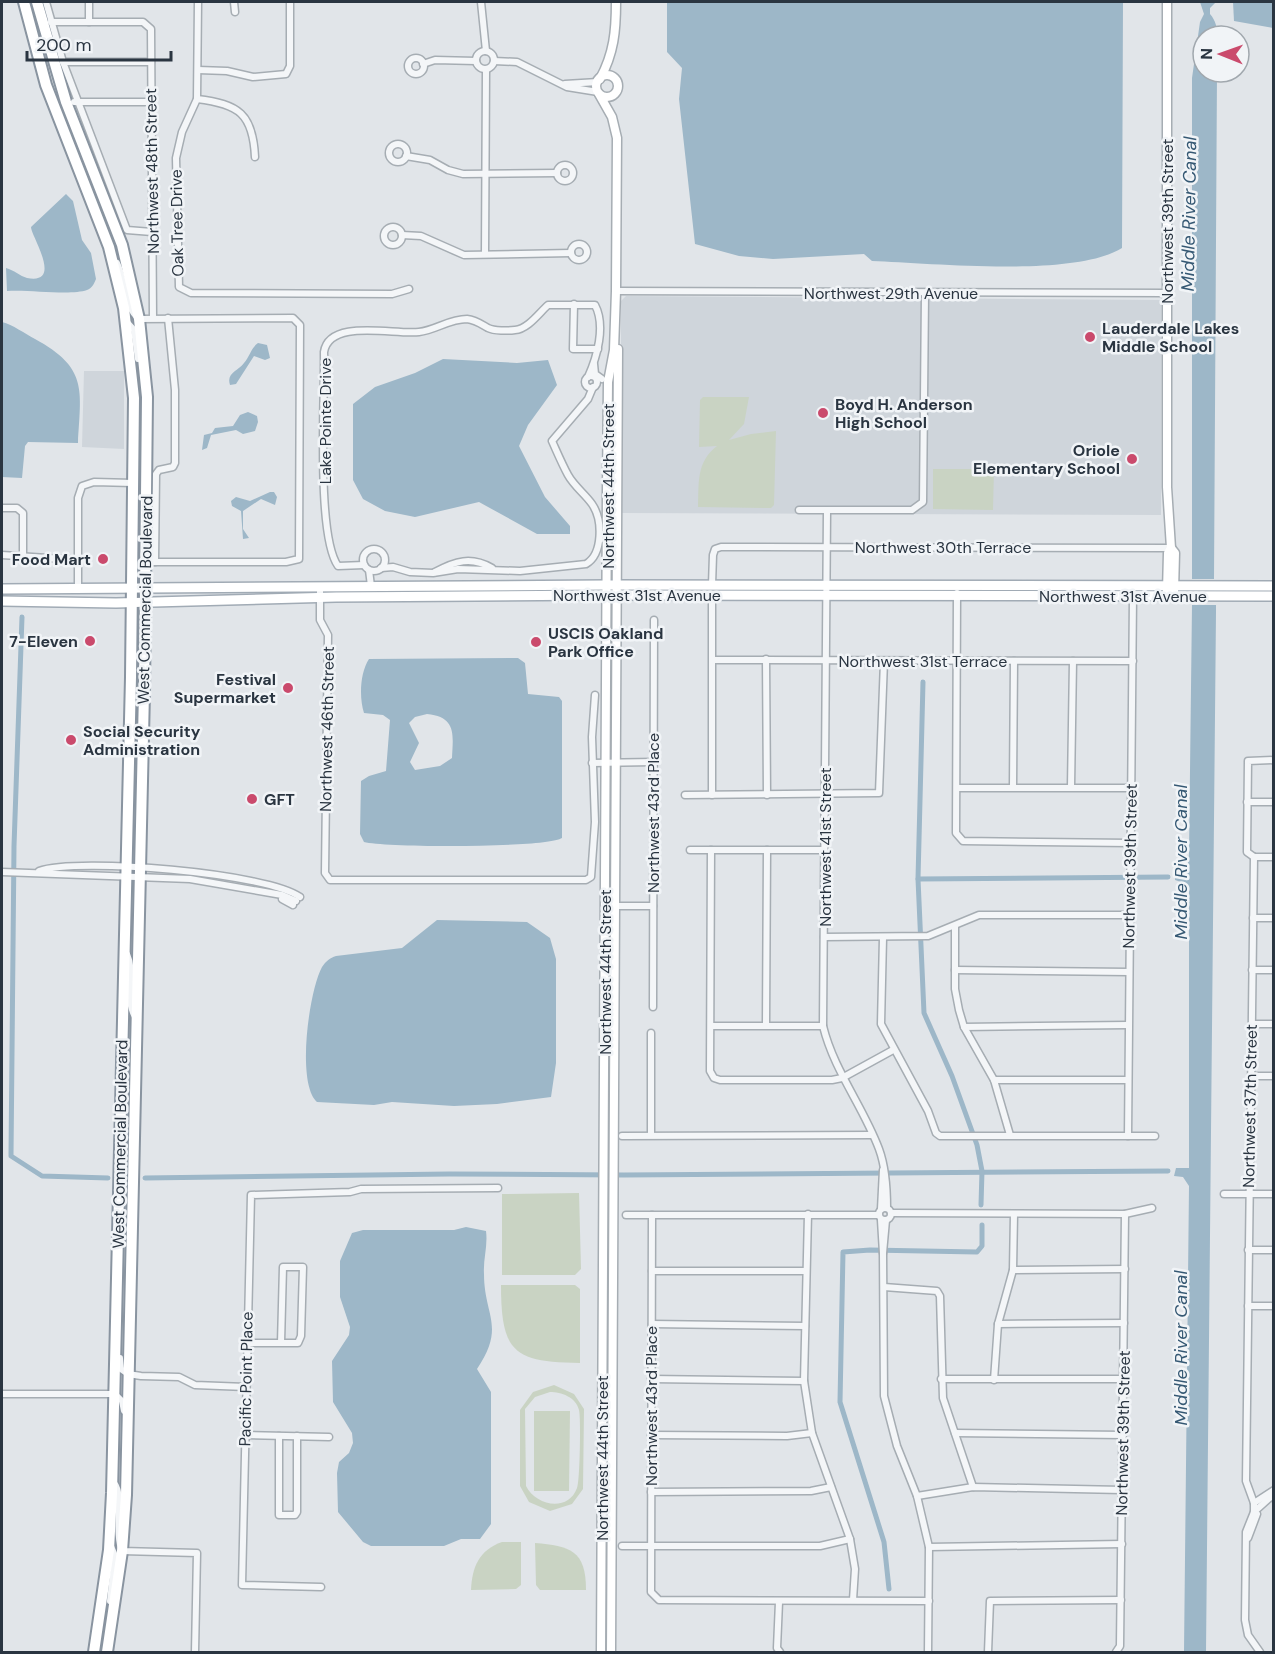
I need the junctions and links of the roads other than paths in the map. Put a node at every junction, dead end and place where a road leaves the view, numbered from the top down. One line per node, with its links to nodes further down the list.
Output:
1 (24, 2): 31 (highway, West Commercial Boulevard)
2 (37, 2): 29 (highway, West Commercial Boulevard)
3 (46, 2): 12 (street)
4 (89, 2): 13 (street)
5 (198, 2): 21 (street, Oak Tree Drive)
6 (234, 2): 11 (street)
7 (290, 2): 21 (street)
8 (481, 2): 15 (street)
9 (616, 2): 14 (street)
10 (1167, 2): 44 (street, Northwest 39th Street)
11 (235, 12)
12 (51, 22): 13 (street); 18 (street)
13 (88, 22): 19 (street, Northwest 48th Street)
14 (613, 49): 23 (street); 24 (street)
15 (486, 51): 16 (street); 17 (street)
16 (476, 61): 20 (street); 22 (street)
17 (494, 61): 22 (street); 25 (street)
18 (63, 62): 19 (street); 29 (street)
19 (151, 62): 30 (street, Northwest 48th Street)
20 (423, 64)
21 (198, 70): 28 (street, Oak Tree Drive)
22 (486, 70): 35 (street)
23 (599, 80): 24 (street); 25 (street); 26 (street)
24 (615, 80): 27 (street)
25 (581, 87): 26 (street)
26 (599, 93): 27 (street); 32 (street, Northwest 44th Street)
27 (615, 93): 32 (street, Northwest 44th Street)
28 (197, 99): 34 (street); 42 (street, Oak Tree Drive)
29 (72, 102): 30 (street); 31 (street); 37 (street); 49 (highway, West Commercial Boulevard)
30 (151, 102): 37 (street, Northwest 48th Street)
31 (56, 109): 39 (highway, West Commercial Boulevard)
32 (612, 117): 43 (street, Northwest 44th Street)
33 (406, 156): 35 (street)
34 (255, 157)
35 (485, 173): 36 (street); 41 (street)
36 (557, 173)
37 (152, 232): 47 (street, Northwest 48th Street)
38 (402, 235): 41 (street)
39 (109, 248): 49 (street, West Commercial Boulevard); 50 (highway, West Commercial Boulevard)
40 (571, 253): 41 (street)
41 (485, 254)
42 (409, 289)
43 (616, 291): 45 (street, Northwest 29th Avenue); 52 (street, Northwest 44th Street); 53 (street, Northwest 44th Street)
44 (1166, 293): 45 (street, Northwest 29th Avenue); 60 (street, Northwest 39th Street)
45 (925, 294): 58 (street)
46 (574, 304): 51 (street, Lake Pointe Drive); 51 (street); 67 (street, Lake Pointe Drive)
47 (153, 318): 48 (street); 49 (street)
48 (168, 318): 65 (street); 65 (street)
49 (139, 319): 54 (highway, West Commercial Boulevard)
50 (126, 321): 54 (street, West Commercial Boulevard); 55 (highway, West Commercial Boulevard)
51 (598, 349): 52 (street, Lake Pointe Drive)
52 (595, 381): 53 (street); 66 (street, Lake Pointe Drive); 76 (street, Northwest 44th Street)
53 (619, 382): 76 (street, Northwest 44th Street)
54 (147, 397): 65 (highway, West Commercial Boulevard)
55 (134, 483): 63 (street, West Commercial Boulevard); 74 (highway, West Commercial Boulevard)
56 (2, 508): 62 (street)
57 (799, 510): 58 (street)
58 (827, 511): 59 (street, Northwest 41st Street)
59 (826, 547): 60 (street, Northwest 30th Terrace); 77 (street, Northwest 30th Terrace); 78 (street, Northwest 41st Street)
60 (1171, 548): 80 (street, Northwest 39th Street)
61 (2, 555): 62 (street)
62 (23, 555): 63 (street)
63 (78, 560): 73 (street, West Commercial Boulevard)
64 (385, 561): 66 (street); 67 (street); 68 (street)
65 (150, 562): 75 (highway, West Commercial Boulevard)
66 (393, 567): 68 (street)
67 (367, 568): 68 (street); 69 (street)
68 (380, 569): 69 (street)
69 (374, 586): 71 (main road, Northwest 31st Avenue); 76 (main road, Northwest 31st Avenue)
70 (1274, 586): 81 (main road, Northwest 31st Avenue)
71 (320, 587): 75 (main road, Northwest 31st Avenue); 84 (street, Northwest 46th Street)
72 (2, 589): 73 (main road, Northwest 31st Avenue)
73 (78, 589): 74 (main road, Northwest 31st Avenue)
74 (131, 589): 75 (main road, Northwest 31st Avenue); 86 (highway, West Commercial Boulevard)
75 (145, 589): 87 (highway, West Commercial Boulevard)
76 (612, 590): 77 (main road, Northwest 31st Avenue); 84 (main road, Northwest 31st Avenue); 97 (street, Northwest 44th Street); 98 (street, Northwest 44th Street)
77 (712, 590): 78 (main road, Northwest 31st Avenue); 90 (street)
78 (826, 590): 79 (main road, Northwest 31st Avenue); 91 (street, Northwest 41st Street)
79 (957, 591): 80 (main road, Northwest 31st Avenue); 82 (main road, Northwest 31st Avenue); 93 (street)
80 (1171, 591): 81 (main road, Northwest 31st Avenue); 81 (main road, Northwest 31st Avenue); 82 (main road, Northwest 31st Avenue)
81 (1217, 591): 83 (main road, Northwest 31st Avenue)
82 (1133, 596): 95 (street, Northwest 39th Street)
83 (1274, 596)
84 (320, 597): 87 (main road, Northwest 31st Avenue); 125 (street, Northwest 46th Street)
85 (2, 601): 86 (main road, Northwest 31st Avenue)
86 (131, 603): 87 (main road, Northwest 31st Avenue); 123 (highway, West Commercial Boulevard)
87 (144, 603): 124 (highway, West Commercial Boulevard)
88 (654, 620): 103 (street, Northwest 43rd Place)
89 (766, 659): 90 (street, Northwest 31st Terrace); 91 (street, Northwest 31st Terrace); 111 (street)
90 (713, 660): 110 (street)
91 (826, 660): 92 (street, Northwest 31st Terrace); 112 (street, Northwest 41st Street)
92 (884, 661): 93 (street, Northwest 31st Terrace); 112 (street)
93 (957, 661): 94 (street, Northwest 31st Terrace); 107 (street)
94 (1014, 661): 96 (street, Northwest 31st Terrace); 105 (street)
95 (1133, 661): 96 (street, Northwest 31st Terrace); 108 (street, Northwest 39th Street)
96 (1073, 662): 106 (street)
97 (618, 682): 98 (street); 102 (street, Northwest 44th Street)
98 (607, 683): 101 (street, Northwest 44th Street)
99 (595, 696): 104 (street, Northwest 44th Street)
100 (1272, 760): 113 (street, Northwest 37th Street)
101 (607, 762): 102 (street); 104 (street); 126 (street, Northwest 44th Street)
102 (618, 762): 103 (street); 127 (street, Northwest 44th Street)
103 (654, 762): 128 (street, Northwest 43rd Place)
104 (592, 763): 125 (street, Northwest 44th Street)
105 (1013, 787): 106 (street); 107 (street)
106 (1071, 787): 108 (street)
107 (957, 788): 115 (street)
108 (1131, 788): 115 (street, Northwest 39th Street)
109 (685, 795): 110 (street)
110 (712, 795): 111 (street)
111 (767, 795): 112 (street)
112 (825, 795): 119 (street, Northwest 41st Street)
113 (1247, 802): 114 (street); 120 (street, Northwest 37th Street)
114 (1274, 802)
115 (1131, 843): 129 (street, Northwest 39th Street)
116 (690, 850): 117 (street)
117 (711, 850): 118 (street); 147 (street)
118 (767, 850): 119 (street); 145 (street)
119 (824, 850): 133 (street, Northwest 41st Street)
120 (1254, 857): 121 (street); 130 (street, Northwest 37th Street)
121 (1274, 857)
122 (2, 872): 123 (street)
123 (126, 872): 124 (street); 135 (highway, West Commercial Boulevard)
124 (140, 873): 124 (street); 142 (highway, West Commercial Boulevard)
125 (326, 873)
126 (606, 906): 127 (street); 158 (street, Northwest 44th Street)
127 (616, 906): 128 (street); 159 (street, Northwest 44th Street)
128 (653, 906): 140 (street, Northwest 43rd Place)
129 (1130, 915): 132 (street); 139 (street, Northwest 39th Street)
130 (1253, 918): 131 (street); 137 (street, Northwest 37th Street)
131 (1274, 918)
132 (955, 927): 134 (street); 136 (street)
133 (824, 937): 134 (street); 148 (street, Northwest 41st Street)
134 (883, 938): 151 (street)
135 (124, 948): 141 (highway, West Commercial Boulevard); 142 (street, West Commercial Boulevard)
136 (955, 970): 139 (street); 149 (street)
137 (1252, 970): 138 (street); 143 (street, Northwest 37th Street)
138 (1274, 970)
139 (1129, 972): 146 (street, Northwest 39th Street)
140 (653, 1007)
141 (122, 1018): 157 (highway); 189 (highway, West Commercial Boulevard)
142 (136, 1019): 157 (highway, West Commercial Boulevard)
143 (1252, 1024): 144 (street); 152 (street, Northwest 37th Street)
144 (1274, 1024)
145 (766, 1025): 147 (street); 148 (street)
146 (1128, 1025): 149 (street); 156 (street, Northwest 39th Street)
147 (711, 1026): 154 (street)
148 (823, 1026): 154 (street, Northwest 41st Street)
149 (964, 1027): 155 (street)
150 (651, 1033): 160 (street)
151 (893, 1050): 154 (street); 162 (street)
152 (1251, 1076): 153 (street); 167 (street, Northwest 37th Street)
153 (1274, 1076)
154 (842, 1078): 161 (street, Northwest 41st Street)
155 (994, 1080): 156 (street); 162 (street)
156 (1128, 1080): 163 (street, Northwest 39th Street)
157 (134, 1104): 192 (highway, West Commercial Boulevard)
158 (604, 1132): 159 (street); 235 (street, Northwest 44th Street)
159 (619, 1134): 160 (street); 236 (street, Northwest 44th Street)
160 (651, 1135): 161 (street)
161 (872, 1136): 171 (street, Northwest 41st Street)
162 (1010, 1136): 163 (street)
163 (1128, 1136): 164 (street)
164 (1155, 1136)
165 (498, 1188): 190 (street, Pacific Point Place)
166 (1224, 1194): 167 (street)
167 (1249, 1194): 168 (street); 176 (street, Northwest 37th Street)
168 (1274, 1194)
169 (1152, 1208): 173 (street)
170 (808, 1214): 171 (street); 175 (street); 181 (street)
171 (884, 1214): 172 (street); 182 (street, Northwest 41st Street)
172 (1014, 1214): 173 (street); 179 (street)
173 (1125, 1214): 178 (street, Northwest 39th Street)
174 (626, 1215): 175 (street)
175 (652, 1215): 180 (street, Northwest 43rd Place)
176 (1248, 1250): 177 (street); 183 (street, Northwest 37th Street)
177 (1274, 1250)
178 (1125, 1269): 179 (street); 185 (street, Northwest 39th Street)
179 (1013, 1270): 187 (street)
180 (652, 1271): 181 (street); 186 (street, Northwest 43rd Place)
181 (806, 1271): 188 (street)
182 (884, 1287): 195 (street); 216 (street, Northwest 41st Street)
183 (1248, 1306): 184 (street); 217 (street, Northwest 37th Street)
184 (1274, 1306)
185 (1124, 1323): 187 (street); 193 (street, Northwest 39th Street)
186 (652, 1324): 188 (street); 194 (street, Northwest 43rd Place)
187 (998, 1324): 196 (street)
188 (805, 1326): 197 (street)
189 (116, 1340): 192 (street, West Commercial Boulevard); 200 (highway, West Commercial Boulevard)
190 (247, 1343): 191 (street); 198 (street, Pacific Point Place)
191 (281, 1343): 191 (street)
192 (128, 1374): 198 (street); 201 (highway, West Commercial Boulevard)
193 (1123, 1378): 196 (street); 206 (street, Northwest 39th Street)
194 (651, 1379): 197 (street); 205 (street, Northwest 43rd Place)
195 (941, 1379): 196 (street); 203 (street)
196 (994, 1380)
197 (804, 1381): 202 (street)
198 (246, 1387): 204 (street, Pacific Point Place)
199 (2, 1394): 200 (street)
200 (115, 1394): 201 (street, West Commercial Boulevard); 210 (highway, West Commercial Boulevard)
201 (127, 1424): 224 (highway, West Commercial Boulevard)
202 (812, 1432): 205 (street); 211 (street)
203 (955, 1434): 206 (street); 212 (street)
204 (245, 1435): 207 (street); 225 (street, Pacific Point Place)
205 (651, 1435): 214 (street, Northwest 43rd Place)
206 (1123, 1435): 213 (street, Northwest 39th Street)
207 (279, 1436): 208 (street); 208 (street)
208 (297, 1436): 209 (street)
209 (329, 1437)
210 (112, 1481): 219 (highway, West Commercial Boulevard); 224 (street, West Commercial Boulevard)
211 (831, 1487): 214 (street); 218 (street)
212 (973, 1487): 213 (street); 216 (street)
213 (1122, 1490): 220 (street, Northwest 39th Street)
214 (651, 1492): 222 (street, Northwest 43rd Place)
215 (1274, 1492): 217 (street)
216 (917, 1496): 223 (street, Northwest 41st Street)
217 (1256, 1507): 240 (street, Northwest 37th Street)
218 (850, 1539): 222 (street); 226 (street)
219 (110, 1543): 230 (street, West Commercial Boulevard); 232 (highway, West Commercial Boulevard)
220 (1122, 1544): 223 (street); 227 (street, Northwest 39th Street)
221 (622, 1546): 222 (street)
222 (651, 1547): 229 (street, Northwest 43rd Place)
223 (929, 1547): 228 (street, Northwest 41st Street)
224 (123, 1551): 230 (highway, West Commercial Boulevard); 234 (street)
225 (321, 1587)
226 (853, 1600): 228 (street); 229 (street)
227 (1121, 1600): 231 (street, Northwest 39th Street); 239 (street)
228 (929, 1601): 238 (street, Northwest 41st Street)
229 (779, 1602): 237 (street)
230 (114, 1608): 233 (highway, West Commercial Boulevard)
231 (1117, 1652)
232 (94, 1653)
233 (107, 1653)
234 (195, 1653)
235 (601, 1653)
236 (611, 1653)
237 (780, 1653)
238 (928, 1653)
239 (988, 1653)
240 (1260, 1653)

